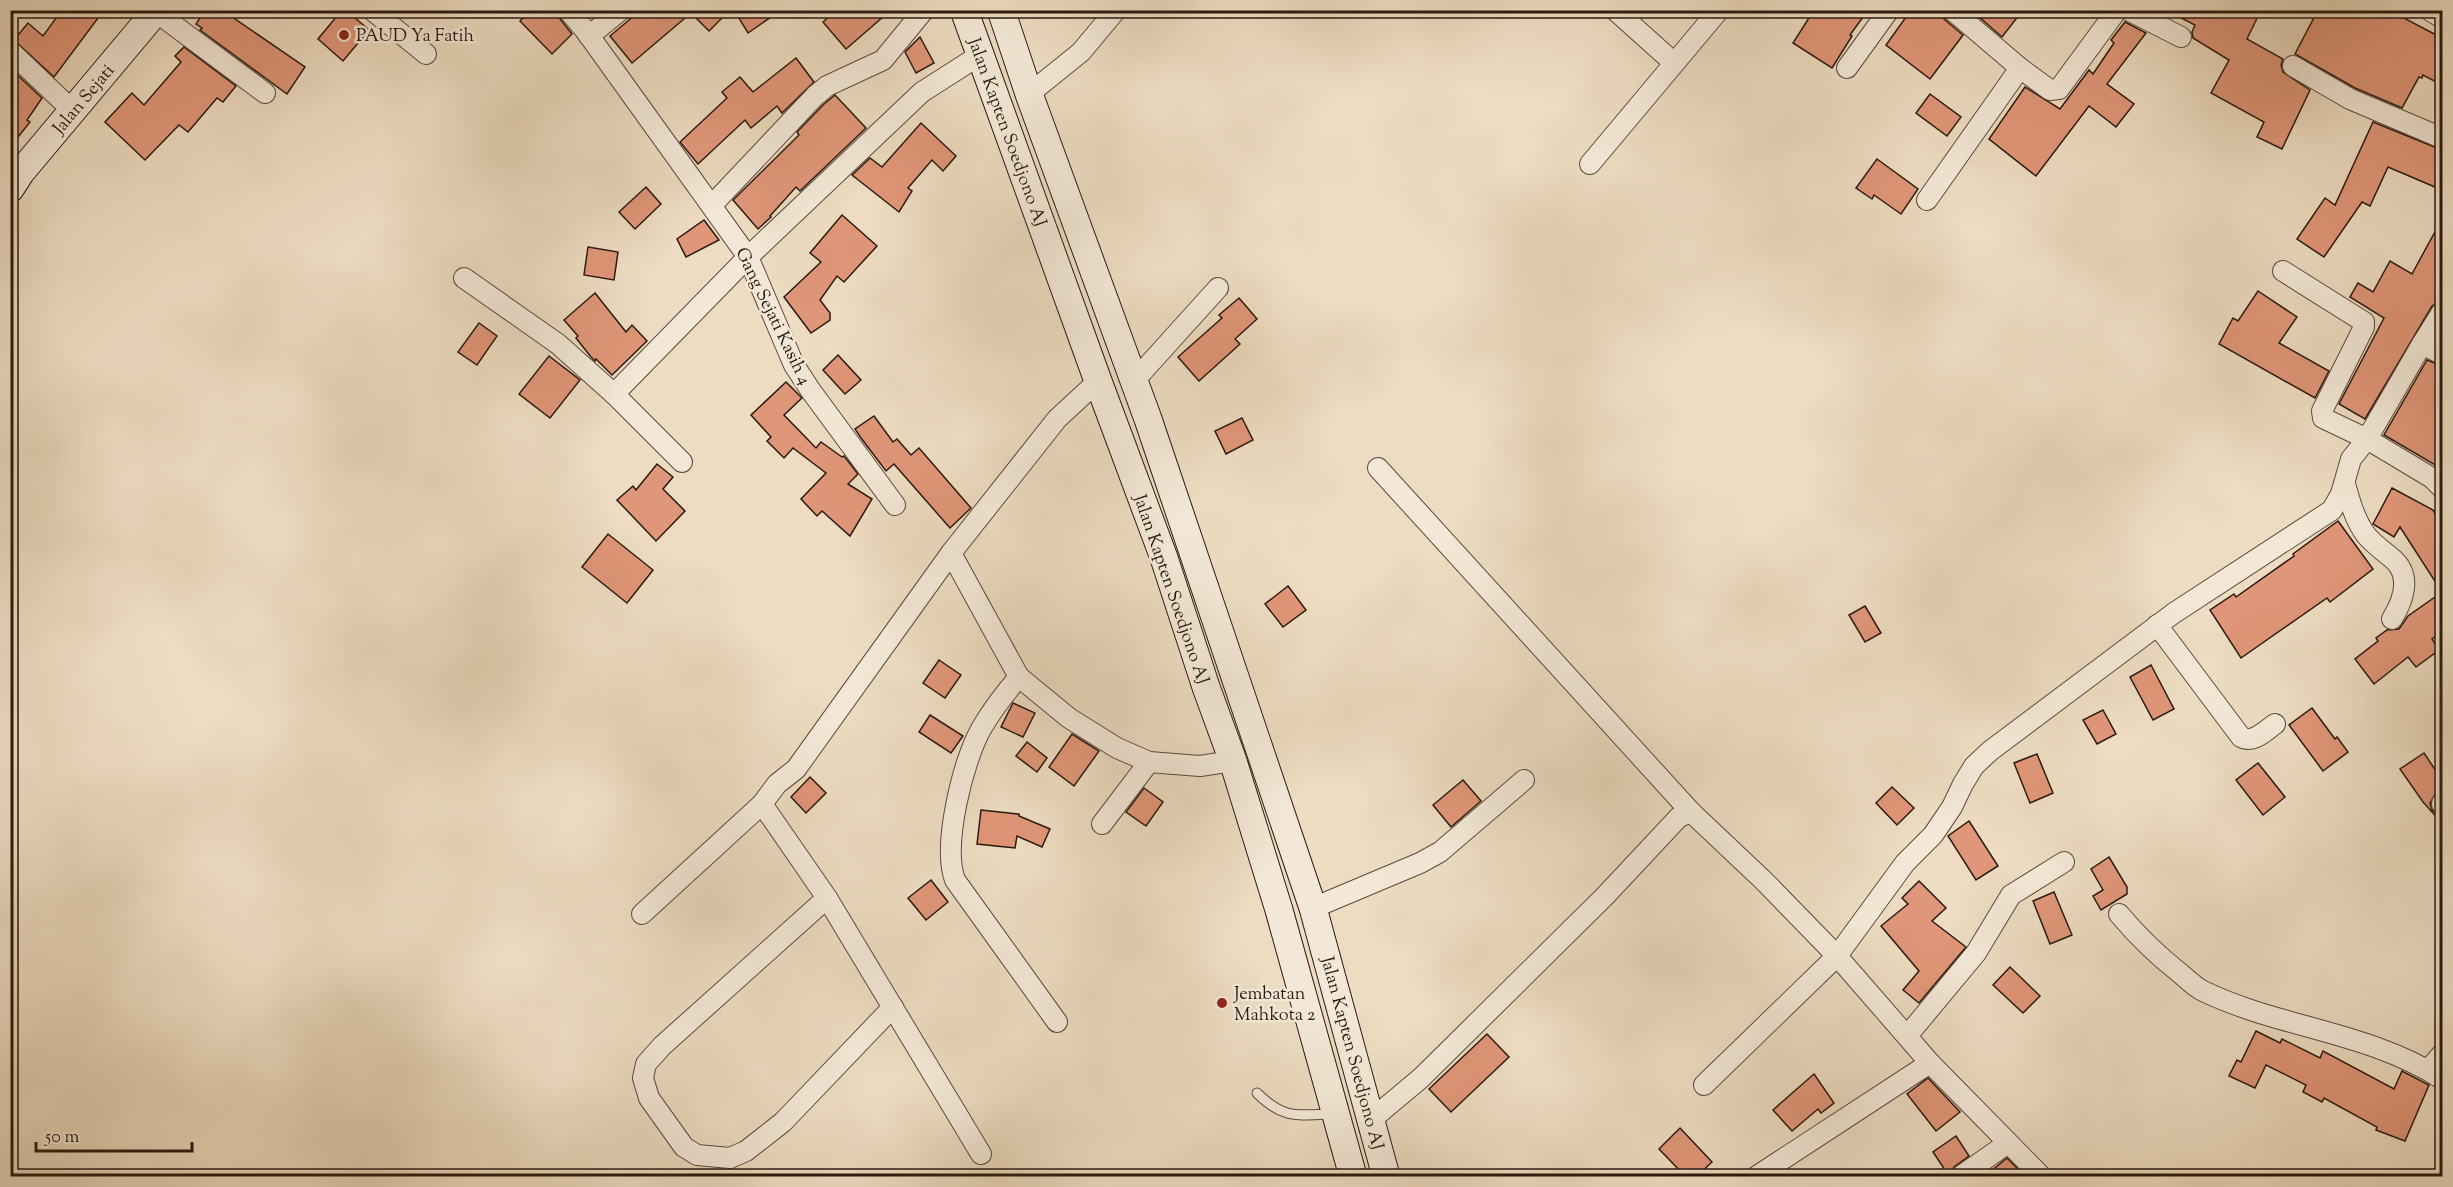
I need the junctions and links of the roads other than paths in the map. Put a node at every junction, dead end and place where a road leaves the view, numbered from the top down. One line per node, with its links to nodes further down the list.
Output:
1 (372, 10): 20 (street)
2 (568, 10): 17 (street, Gang Sejati Kasih 4)
3 (621, 10): 17 (street)
4 (924, 10): 33 (street)
5 (964, 10): 21 (main road, Jalan Kapten Soedjono AJ)
6 (1001, 10): 27 (main road, Jalan Kapten Soedjono AJ)
7 (1116, 10): 27 (street)
8 (1615, 10): 22 (street)
9 (1719, 10): 22 (street)
10 (1889, 10): 24 (street)
11 (1952, 10): 25 (street)
12 (2117, 10): 25 (street)
13 (2128, 10): 18 (street)
14 (2429, 10): 16 (street)
15 (157, 11): 26 (street); 28 (main road, Jalan Sejati)
16 (2442, 18)
17 (589, 36): 33 (street, Gang Sejati Kasih 4)
18 (2181, 37)
19 (10, 51): 28 (street)
20 (426, 54)
21 (980, 56): 34 (street); 41 (main road, Jalan Kapten Soedjono AJ)
22 (1674, 63): 30 (street)
23 (2293, 66): 29 (street)
24 (1847, 68)
25 (2020, 68): 32 (street)
26 (265, 93)
27 (1029, 93): 42 (main road, Jalan Kapten Soedjono AJ)
28 (72, 111): 31 (main road, Jalan Sejati)
29 (2442, 138)
30 (1590, 164)
31 (14, 174)
32 (1927, 200)
33 (712, 205): 34 (street, Gang Sejati Kasih 4)
34 (748, 257): 43 (street); 51 (street, Gang Sejati Kasih 4)
35 (2283, 271): 46 (street)
36 (464, 278): 43 (street)
37 (1218, 288): 42 (street)
38 (2442, 312): 39 (street)
39 (2422, 344): 40 (street); 46 (street)
40 (2442, 354)
41 (1098, 381): 45 (main road, Jalan Kapten Soedjono AJ); 52 (street)
42 (1134, 381): 44 (main road, Jalan Kapten Soedjono AJ)
43 (614, 394): 47 (street)
44 (1148, 419): 45 (main road); 65 (main road, Jalan Kapten Soedjono AJ)
45 (1117, 432): 57 (main road, Jalan Kapten Soedjono AJ)
46 (2367, 439): 49 (street); 50 (street)
47 (682, 462)
48 (1378, 468): 61 (street)
49 (2345, 484): 53 (street); 54 (street)
50 (2442, 488)
51 (895, 505)
52 (951, 553): 55 (street); 60 (street)
53 (2392, 619)
54 (2157, 625): 56 (street); 68 (street)
55 (1019, 677): 58 (street); 70 (street)
56 (2275, 724)
57 (1233, 761): 58 (street); 77 (main road, Jalan Kapten Soedjono AJ)
58 (1149, 762): 62 (street)
59 (1524, 780): 65 (street)
60 (762, 804): 64 (street); 66 (street)
61 (1691, 812): 68 (street); 78 (street)
62 (1102, 824)
63 (2064, 862): 71 (street)
64 (827, 898): 69 (street); 69 (street)
65 (1313, 908): 78 (main road, Jalan Kapten Soedjono AJ)
66 (642, 914)
67 (2119, 914): 74 (street)
68 (1837, 956): 71 (street); 75 (street)
69 (893, 1007): 80 (street)
70 (1057, 1022)
71 (1907, 1036): 73 (street)
72 (2442, 1054): 74 (street)
73 (1930, 1063): 79 (street); 83 (street)
74 (2435, 1074)
75 (1704, 1085)
76 (1257, 1094): 77 (lane)
77 (1335, 1114): 81 (main road, Jalan Kapten Soedjono AJ)
78 (1372, 1119): 82 (main road, Jalan Kapten Soedjono AJ)
79 (2008, 1143): 84 (street); 85 (street)
80 (981, 1154)
81 (1353, 1176)
82 (1386, 1176)
83 (1757, 1176)
84 (1961, 1176)
85 (2041, 1176)

